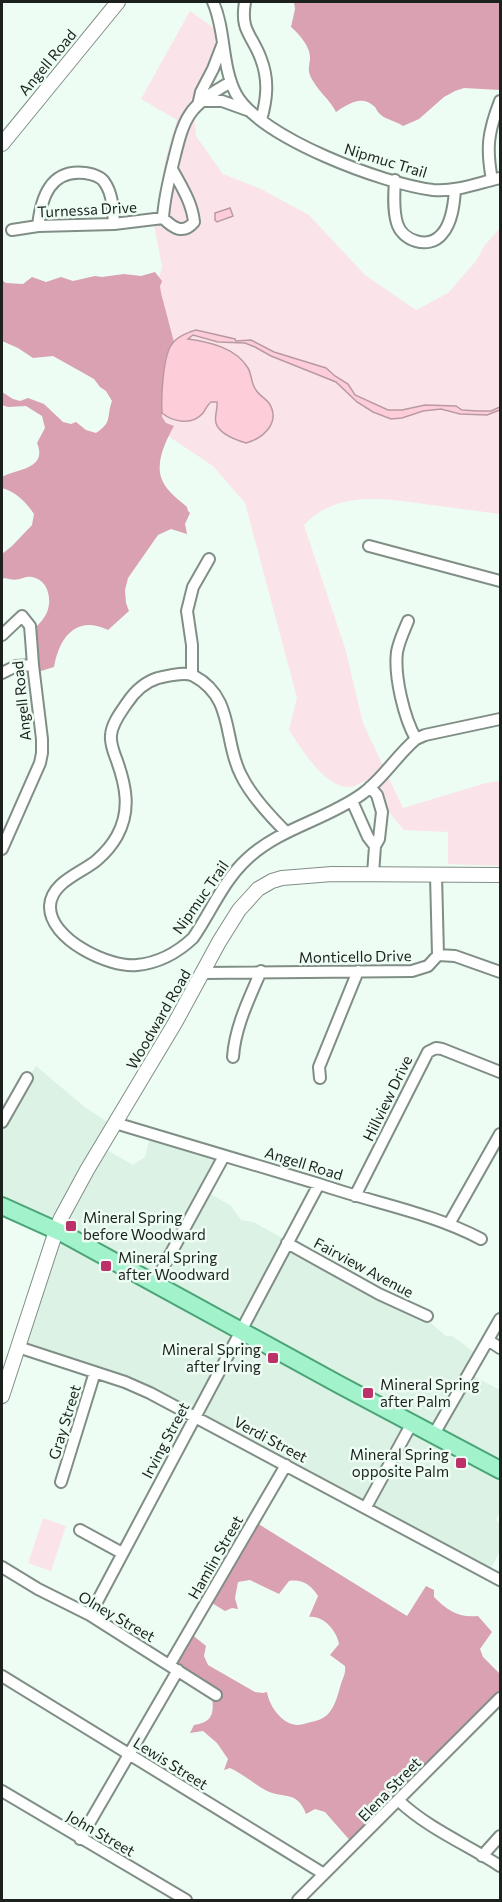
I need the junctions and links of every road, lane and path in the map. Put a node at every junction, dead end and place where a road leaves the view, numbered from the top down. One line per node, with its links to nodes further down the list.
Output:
1 (118, 2): 10 (street, Angell Road)
2 (213, 2): 4 (street, Nipmuc Trail)
3 (245, 2): 9 (street)
4 (223, 43): 5 (street, Nipmuc Trail); 6 (street)
5 (231, 82): 6 (street); 8 (street, Nipmuc Trail)
6 (199, 101): 8 (street); 11 (street)
7 (501, 101): 12 (street)
8 (247, 110): 9 (street, Nipmuc Trail)
9 (261, 120): 13 (street, Nipmuc Trail)
10 (2, 144)
11 (172, 169): 15 (street); 15 (street)
12 (496, 179): 14 (street, Nipmuc Trail)
13 (395, 180): 14 (street, Nipmuc Trail); 14 (street)
14 (455, 190)
15 (163, 218): 16 (street, Turnessa Drive)
16 (114, 224): 17 (street, Turnessa Drive); 17 (street)
17 (38, 226): 18 (street, Turnessa Drive)
18 (12, 230)
19 (369, 546): 21 (street)
20 (209, 559): 26 (street)
21 (501, 581)
22 (408, 621): 28 (street)
23 (2, 635): 24 (street, Angell Road)
24 (33, 664): 25 (street); 33 (street, Angell Road)
25 (2, 674)
26 (192, 674): 31 (street); 31 (street, Nipmuc Trail)
27 (501, 719): 28 (street)
28 (416, 739): 29 (street, Nipmuc Trail)
29 (370, 787): 30 (street, Nipmuc Trail); 32 (street)
30 (352, 801): 31 (street, Nipmuc Trail); 32 (street)
31 (286, 831)
32 (375, 846): 34 (street)
33 (2, 849)
34 (373, 874): 35 (street, Woodward Road); 41 (street, Woodward Road)
35 (436, 875): 36 (street, Woodward Road); 37 (street)
36 (501, 875)
37 (438, 956): 39 (street, Monticello Drive); 40 (street)
38 (261, 971): 39 (street, Monticello Drive); 41 (street, Monticello Drive); 42 (street)
39 (358, 971): 44 (street)
40 (501, 972)
41 (203, 973): 47 (street, Woodward Road)
42 (233, 1057)
43 (501, 1072): 51 (street, Hillview Drive)
44 (320, 1077)
45 (27, 1078): 46 (street)
46 (2, 1122)
47 (115, 1123): 49 (street, Angell Road); 54 (street, Woodward Road)
48 (501, 1134): 53 (street)
49 (224, 1156): 50 (street, Angell Road); 57 (street)
50 (319, 1184): 51 (street, Angell Road); 56 (street, Irving Street)
51 (355, 1196): 53 (street, Angell Road)
52 (2, 1206): 54 (main road)
53 (449, 1224): 55 (street, Angell Road)
54 (56, 1232): 57 (main road); 62 (street, Woodward Road)
55 (481, 1239)
56 (287, 1243): 58 (street, Fairview Avenue); 60 (street, Irving Street)
57 (154, 1284): 60 (main road)
58 (427, 1316)
59 (501, 1319): 61 (street)
60 (240, 1331): 66 (street, Irving Street); 67 (main road)
61 (488, 1340): 63 (street); 68 (street)
62 (18, 1347): 64 (street, Verdi Street); 65 (street, Woodward Road)
63 (501, 1348)
64 (95, 1372): 66 (street, Verdi Street); 71 (street, Gray Street)
65 (2, 1396)
66 (194, 1416): 69 (street, Verdi Street); 74 (street, Irving Street)
67 (412, 1423): 68 (main road); 72 (street)
68 (434, 1434): 70 (main road)
69 (286, 1464): 72 (street, Verdi Street); 78 (street, Hamlin Street)
70 (501, 1470)
71 (61, 1482)
72 (366, 1507): 76 (street, Verdi Street)
73 (80, 1530): 74 (street)
74 (122, 1553): 77 (street, Irving Street)
75 (2, 1567): 77 (street, Olney Street)
76 (501, 1580)
77 (90, 1616): 78 (street, Olney Street)
78 (174, 1667): 80 (street, Olney Street); 82 (street, Hamlin Street)
79 (2, 1676): 82 (street, Lewis Street)
80 (216, 1695)
81 (501, 1698): 84 (street, Elena Street)
82 (129, 1754): 86 (street, Hamlin Street); 89 (street, Lewis Street)
83 (2, 1791): 86 (street, John Street)
84 (399, 1801): 87 (street); 89 (street, Elena Street)
85 (501, 1836): 87 (street)
86 (80, 1839): 90 (street, John Street)
87 (482, 1856): 88 (street)
88 (501, 1866)
89 (324, 1874): 91 (street, Elena Street)
90 (186, 1900)
91 (298, 1900)

